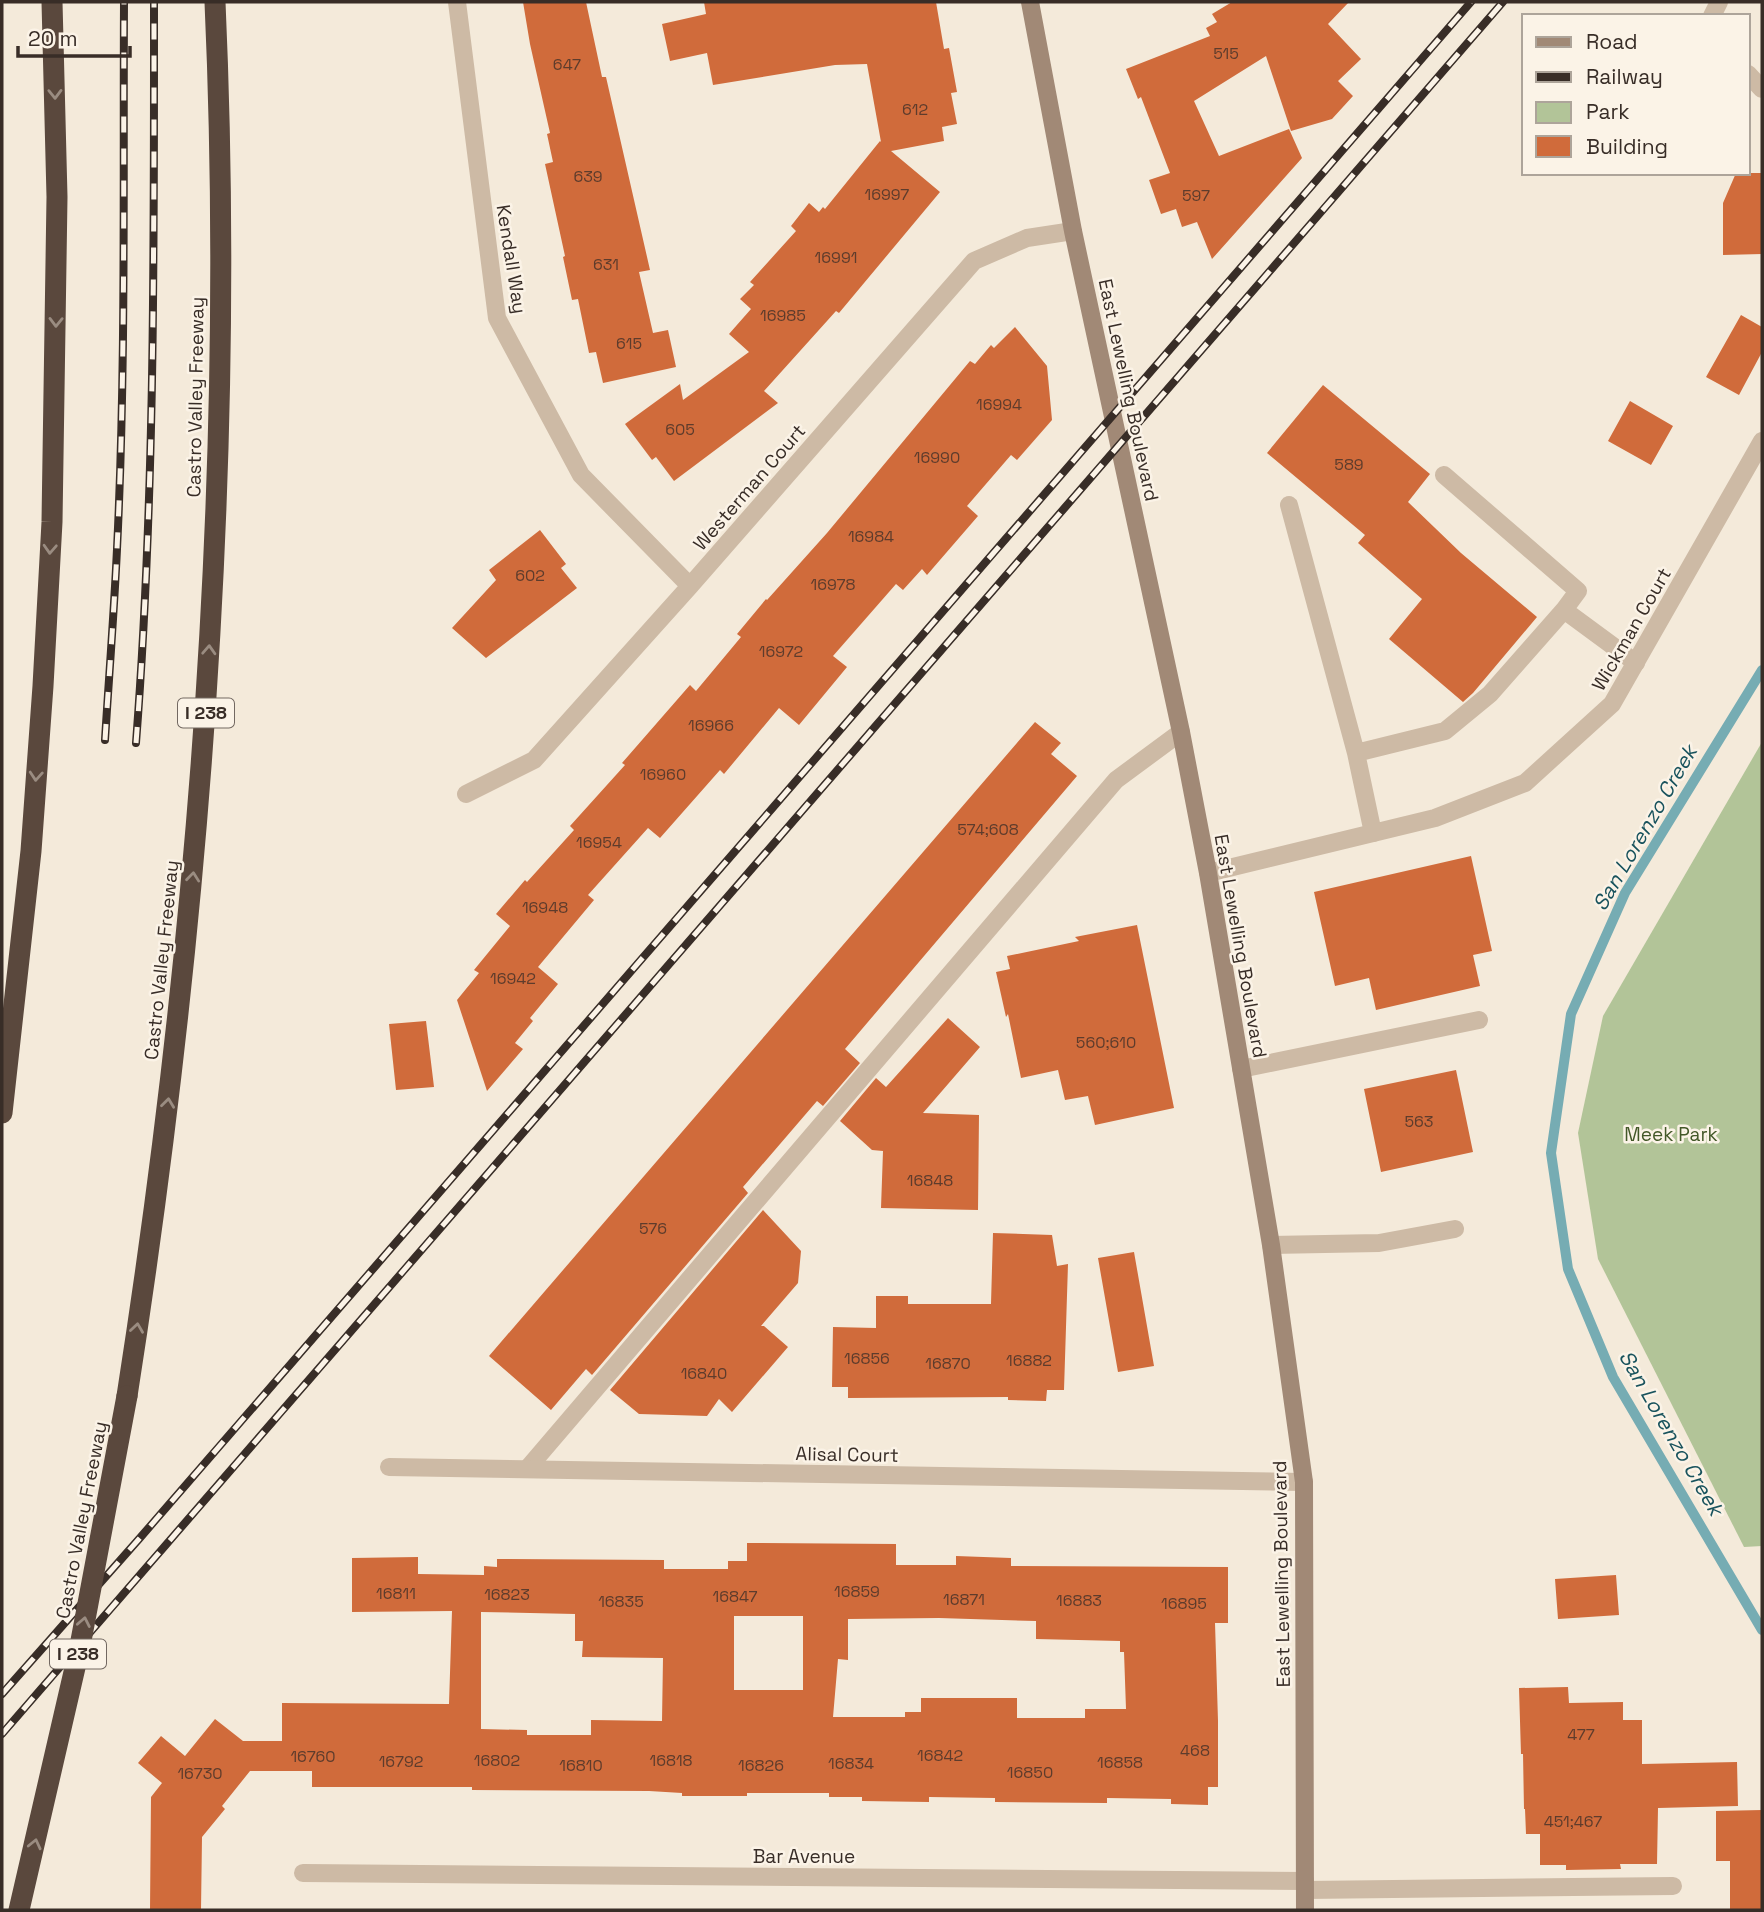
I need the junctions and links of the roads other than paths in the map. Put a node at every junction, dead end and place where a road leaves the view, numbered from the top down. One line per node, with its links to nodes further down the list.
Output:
1 (50, 2): 21 (highway, one-way to 21)
2 (217, 2): 30 (highway, Castro Valley Freeway / I 238, one-way to 2, bridge)
3 (457, 2): 11 (street, Kendall Way)
4 (1032, 2): 7 (main road, East Lewelling Boulevard)
5 (1750, 76): 6 (street)
6 (1762, 89)
7 (1073, 231): 11 (street, Westerman Court); 14 (main road, East Lewelling Boulevard)
8 (1762, 441): 13 (street, Wickman Court)
9 (1444, 475): 12 (street)
10 (1289, 505): 15 (street)
11 (690, 586): 16 (street, Westerman Court)
12 (1564, 610): 13 (street); 15 (street)
13 (1636, 663): 17 (street, Wickman Court)
14 (1181, 732): 18 (main road, East Lewelling Boulevard); 25 (street)
15 (1356, 753): 17 (street)
16 (466, 794)
17 (1373, 833): 18 (street, Wickman Court)
18 (1208, 873): 20 (main road, East Lewelling Boulevard)
19 (1479, 1020): 20 (street)
20 (1241, 1069): 23 (main road, East Lewelling Boulevard)
21 (2, 1113)
22 (1455, 1229): 23 (street)
23 (1271, 1245): 26 (main road, East Lewelling Boulevard)
24 (389, 1468): 25 (street, Alisal Court)
25 (527, 1469): 26 (street, Alisal Court)
26 (1304, 1482): 28 (main road, East Lewelling Boulevard)
27 (303, 1874): 28 (street, Bar Avenue)
28 (1306, 1886): 29 (street, Bar Avenue); 31 (main road, East Lewelling Boulevard)
29 (1673, 1886)
30 (19, 1910)
31 (1306, 1910)

